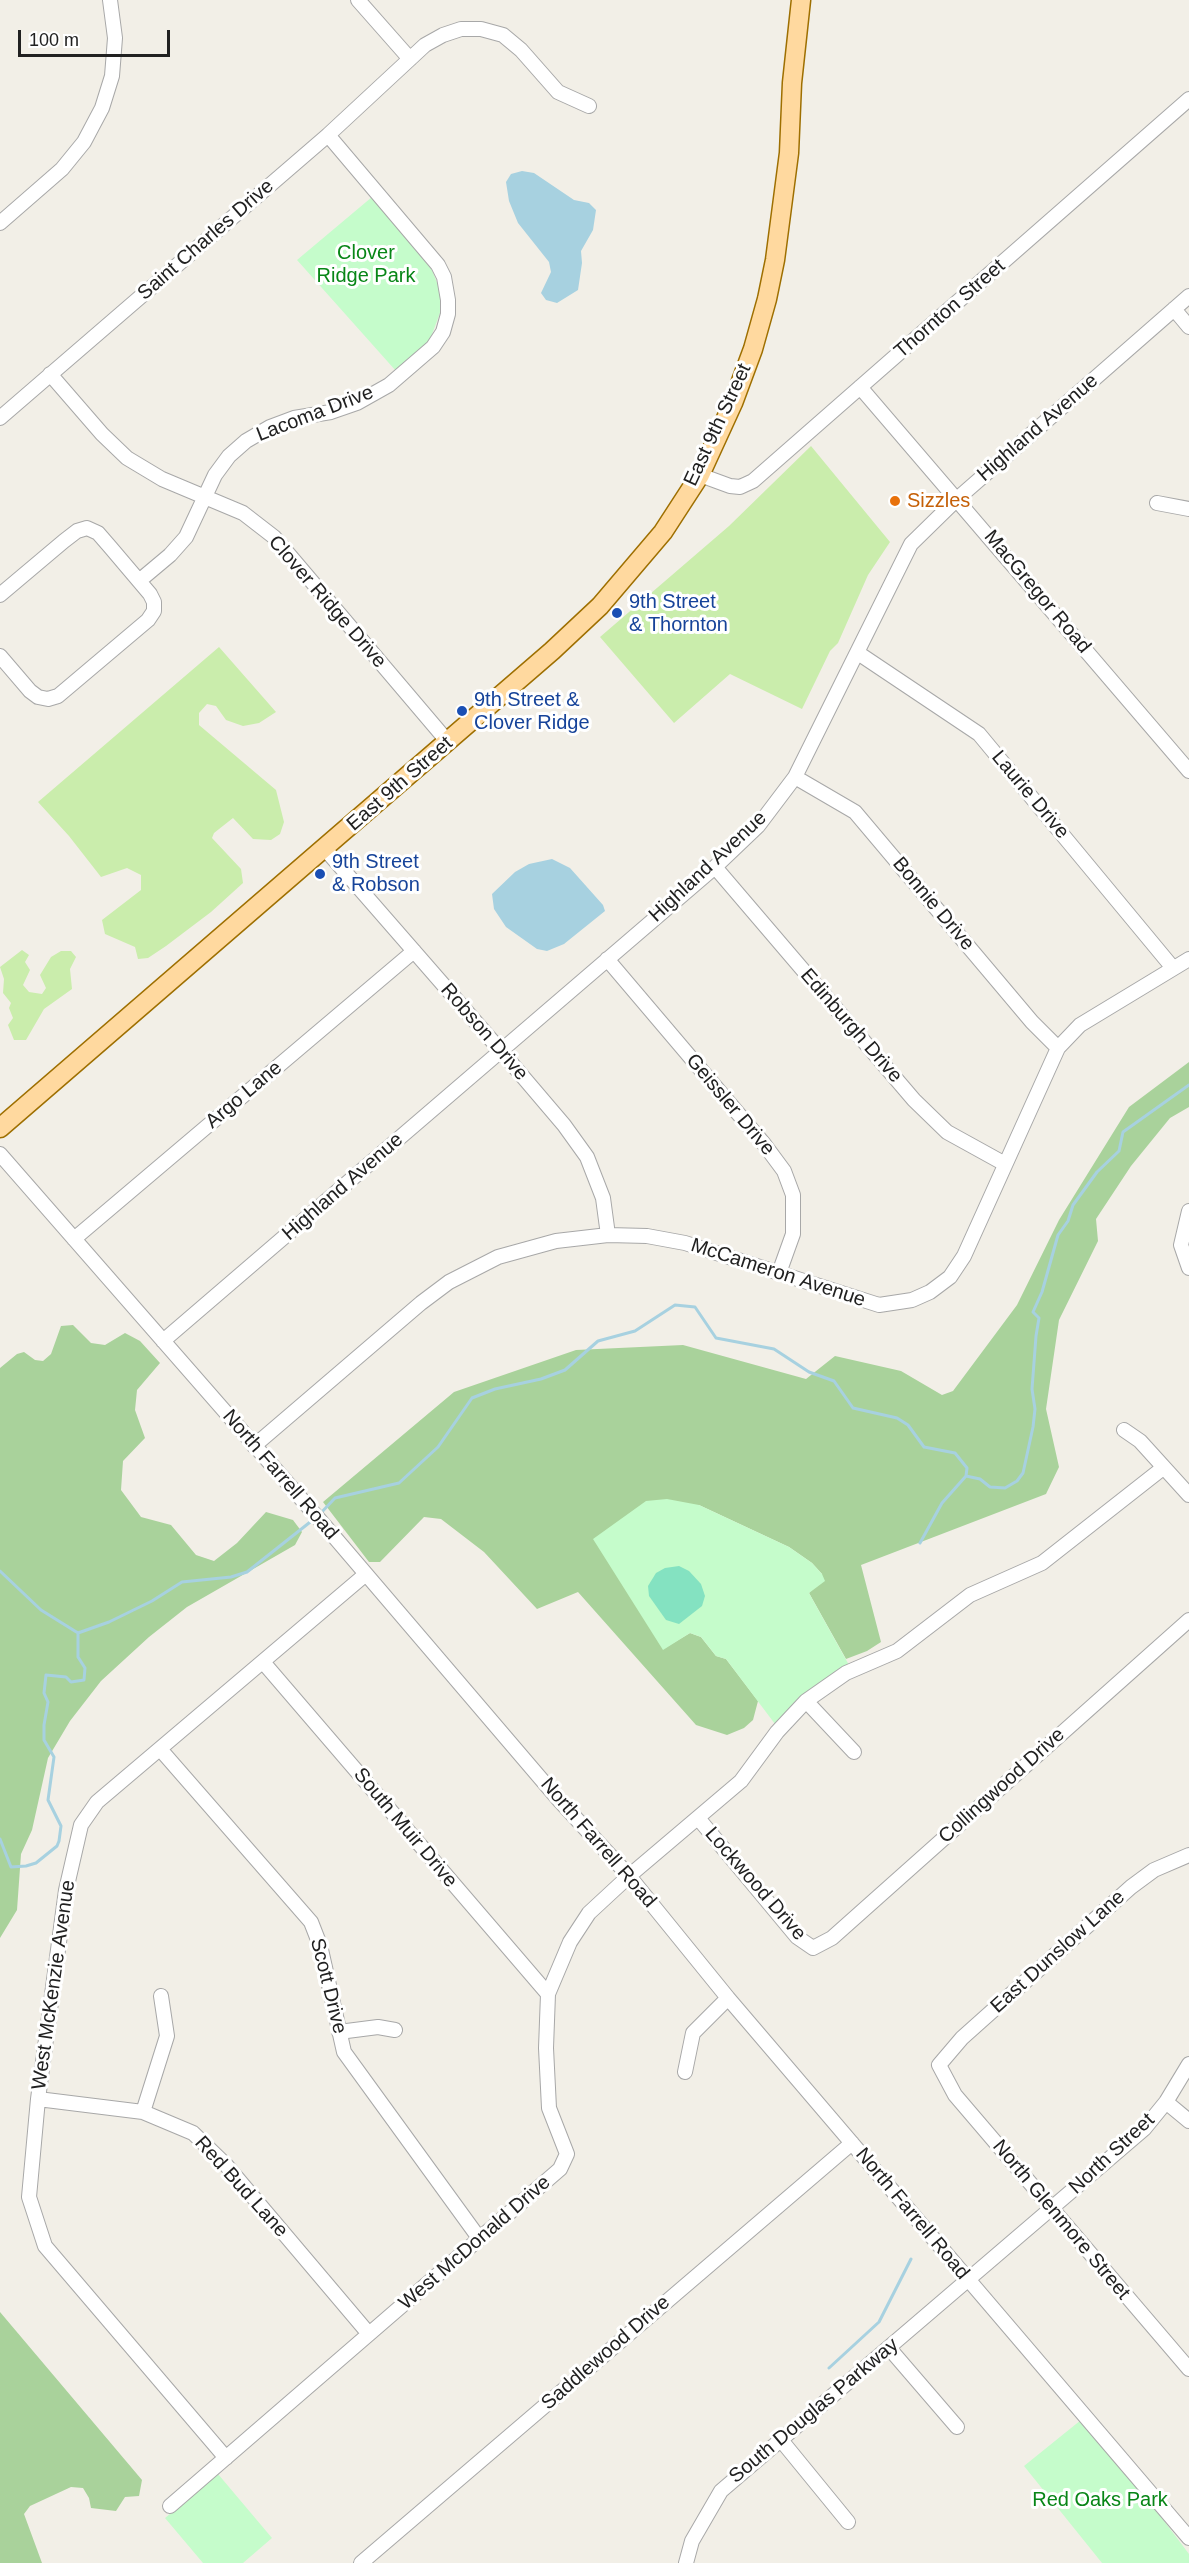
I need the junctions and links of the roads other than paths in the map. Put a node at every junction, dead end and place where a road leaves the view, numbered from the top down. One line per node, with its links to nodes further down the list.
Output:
1 (110, 0): 8 (street)
2 (358, 0): 4 (street)
3 (801, 0): 15 (main road, East 9th Street)
4 (410, 59): 6 (street, Saint Charles Drive); 7 (street, Saint Charles Drive)
5 (1188, 102): 13 (street, Thornton Street)
6 (589, 106)
7 (328, 135): 12 (street, Saint Charles Drive); 16 (street, Lacoma Drive)
8 (3, 214)
9 (1189, 296): 10 (street, Highland Avenue)
10 (1174, 309): 11 (street); 17 (street, Highland Avenue)
11 (1189, 327)
12 (50, 374): 14 (street, Saint Charles Drive); 16 (street, Clover Ridge Drive)
13 (860, 387): 15 (street, Thornton Street); 17 (street, MacGregor Road)
14 (0, 418)
15 (700, 475): 24 (main road, East 9th Street)
16 (204, 496): 20 (street, Lacoma Drive); 24 (street, Clover Ridge Drive)
17 (957, 499): 22 (street, Highland Avenue); 25 (street, MacGregor Road)
18 (1157, 503): 19 (street)
19 (1189, 509)
20 (139, 581): 21 (street); 23 (street)
21 (0, 596)
22 (858, 653): 26 (street, Highland Avenue); 32 (street, Laurie Drive)
23 (0, 656)
24 (448, 742): 27 (main road, East 9th Street)
25 (1189, 771)
26 (795, 777): 28 (street, Highland Avenue); 33 (street, Bonnie Drive)
27 (326, 849): 29 (street, Robson Drive); 35 (main road, East 9th Street)
28 (715, 867): 30 (street, Highland Avenue); 37 (street, Edinburgh Drive)
29 (414, 951): 34 (street, Robson Drive); 40 (street, Argo Lane)
30 (607, 959): 34 (street, Highland Avenue); 42 (street, Geissler Drive)
31 (1189, 959): 32 (street, McCameron Avenue)
32 (1173, 968): 33 (street, McCameron Avenue)
33 (1058, 1048): 37 (street, McCameron Avenue)
34 (501, 1051): 39 (street, Robson Drive); 43 (street, Highland Avenue)
35 (0, 1128)
36 (0, 1155): 40 (street, North Farrell Road)
37 (1005, 1164): 42 (street, McCameron Avenue)
38 (1189, 1211): 41 (street)
39 (608, 1235): 42 (street, McCameron Avenue); 45 (street, McCameron Avenue)
40 (74, 1239): 43 (street, North Farrell Road)
41 (1189, 1268)
42 (779, 1273)
43 (163, 1341): 45 (street, North Farrell Road)
44 (1124, 1430): 46 (street)
45 (254, 1446): 48 (street, North Farrell Road)
46 (1163, 1468): 47 (street); 51 (street, West McDonald Drive)
47 (1189, 1495)
48 (366, 1574): 50 (street, West McKenzie Avenue); 56 (street, North Farrell Road)
49 (1189, 1620): 57 (street, Collingwood Drive)
50 (263, 1662): 52 (street, West McKenzie Avenue); 58 (street, South Muir Drive)
51 (806, 1701): 53 (street); 54 (street, West McDonald Drive)
52 (160, 1749): 62 (street, Scott Drive); 66 (street, West McKenzie Avenue)
53 (854, 1752)
54 (698, 1818): 56 (street, West McDonald Drive); 57 (street, Lockwood Drive)
55 (1189, 1855): 64 (street, East Dunslow Lane)
56 (629, 1876): 58 (street, West McDonald Drive); 60 (street, North Farrell Road)
57 (813, 1948)
58 (548, 1994): 72 (street, West McDonald Drive)
59 (161, 1996): 68 (street)
60 (728, 1998): 65 (street); 70 (street, North Farrell Road)
61 (395, 2030): 62 (street)
62 (339, 2032): 72 (street, Scott Drive)
63 (1189, 2064): 67 (street, North Street)
64 (939, 2065): 71 (street, North Glenmore Street)
65 (685, 2072)
66 (38, 2099): 68 (street, Red Bud Lane); 79 (street, West McKenzie Avenue)
67 (1166, 2102): 69 (street); 71 (street, North Street)
68 (143, 2112): 74 (street, Red Bud Lane)
69 (1189, 2121)
70 (852, 2143): 73 (street, North Farrell Road); 83 (street, Saddlewood Drive)
71 (1052, 2209): 73 (street, North Street); 76 (street, North Glenmore Street)
72 (479, 2238): 74 (street, West McDonald Drive)
73 (968, 2279): 75 (street, South Douglas Parkway); 82 (street, North Farrell Road)
74 (369, 2334): 79 (street, West McDonald Drive)
75 (889, 2348): 77 (street); 78 (street, South Douglas Parkway)
76 (1189, 2369)
77 (957, 2427)
78 (781, 2440): 81 (street); 84 (street, South Douglas Parkway)
79 (226, 2458): 80 (street, West McDonald Drive)
80 (170, 2506)
81 (848, 2522)
82 (1189, 2538)
83 (361, 2563)
84 (686, 2563)

